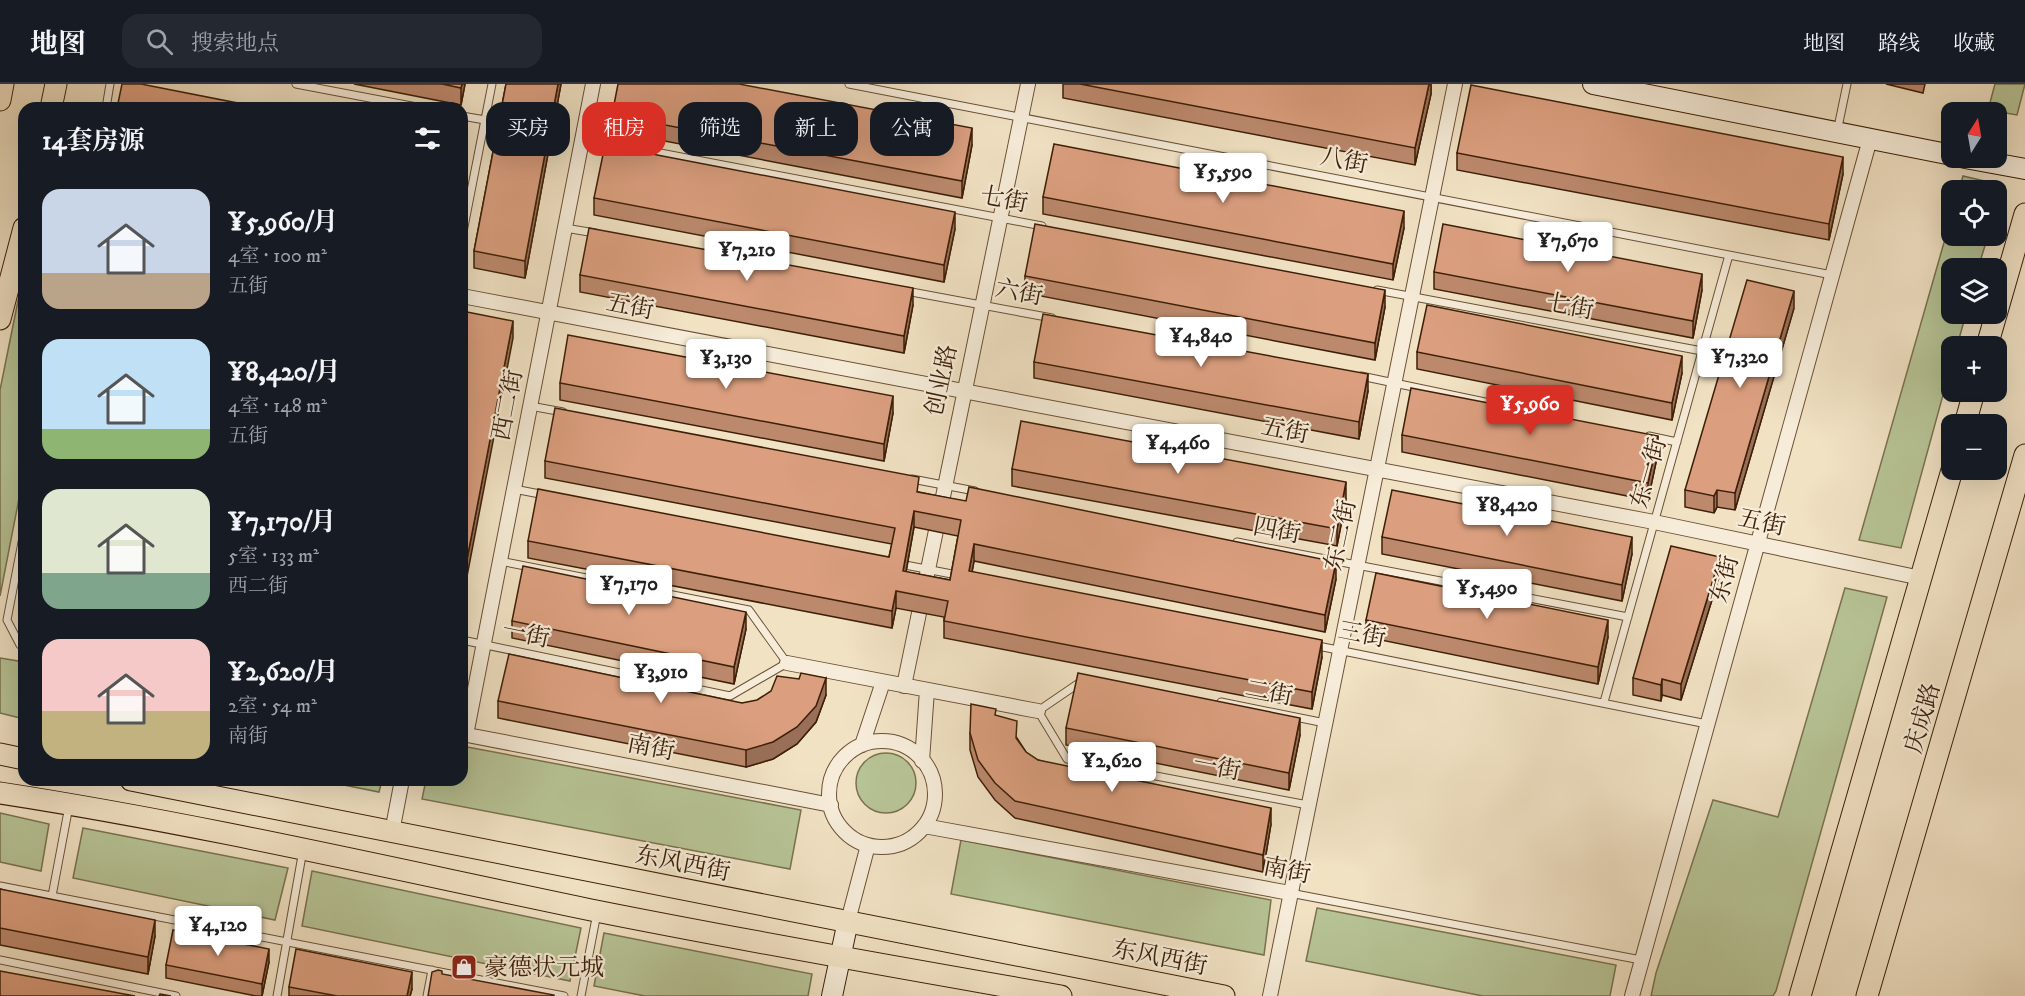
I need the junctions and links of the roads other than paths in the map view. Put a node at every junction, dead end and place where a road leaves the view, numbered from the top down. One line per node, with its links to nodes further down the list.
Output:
1 (3, 84): 12 (main road)
2 (56, 84): 13 (main road)
3 (110, 84): 14 (lane)
4 (296, 84): 15 (lane)
5 (492, 84): 19 (lane)
6 (593, 84): 16 (street, 西二街)
7 (849, 84): 18 (lane, 八街)
8 (1028, 84): 18 (street, 创业路)
9 (1455, 84): 27 (street, 东二街)
10 (1593, 84): 20 (street)
11 (1847, 84): 20 (lane)
12 (0, 100)
13 (52, 102)
14 (107, 102)
15 (390, 102)
16 (589, 102)
17 (468, 117): 19 (lane)
18 (1021, 117): 27 (lane, 八街); 30 (street, 创业路)
19 (485, 120): 28 (lane)
20 (1837, 132): 22 (street)
21 (582, 138): 32 (street, 西二街)
22 (1870, 139): 23 (street); 36 (street, 东街)
23 (1941, 153)
24 (666, 154): 30 (lane, 七街)
25 (2007, 166): 26 (street)
26 (2025, 169)
27 (1432, 197): 35 (lane, 八街); 39 (street, 东二街)
28 (468, 206)
29 (2025, 214): 45 (main road)
30 (1001, 218): 31 (lane, 七街); 41 (street, 创业路)
31 (1048, 227)
32 (565, 228): 33 (lane); 42 (street, 西二街)
33 (600, 234)
34 (18, 251): 43 (main road)
35 (1729, 255): 36 (lane, 八街); 46 (lane, 东一街)
36 (1832, 275): 65 (street, 东街)
37 (1365, 287): 39 (lane, 七街)
38 (902, 290): 41 (lane, 六街)
39 (1412, 296): 46 (lane, 七街); 48 (street, 东二街)
40 (468, 297): 42 (street, 五街)
41 (983, 305): 44 (lane, 六街); 49 (street, 创业路)
42 (548, 313): 49 (street, 五街); 50 (street, 西二街)
43 (0, 319)
44 (1065, 321)
45 (1990, 336)
46 (1702, 351): 54 (lane, 东一街)
47 (1347, 374): 48 (lane)
48 (1395, 383): 51 (lane); 56 (street, 东二街)
49 (965, 392): 56 (street, 五街); 59 (street, 创业路)
50 (530, 406): 52 (lane); 60 (street, 西二街)
51 (1530, 411)
52 (576, 415)
53 (1643, 435): 54 (lane)
54 (1677, 442): 63 (lane, 东一街)
55 (2025, 455): 127 (main road, 庆成路)
56 (1377, 470): 63 (street, 五街); 69 (street, 东二街)
57 (899, 477): 59 (lane)
58 (1949, 480): 72 (main road, 庆成路)
59 (946, 486): 61 (lane); 70 (street, 创业路)
60 (514, 489): 62 (lane); 66 (street, 西二街)
61 (981, 493)
62 (548, 495)
63 (1654, 522): 65 (street, 五街); 73 (lane, 东一街)
64 (1228, 540): 69 (lane, 四街)
65 (1757, 544): 72 (street, 五街); 89 (street, 东街)
66 (500, 561): 77 (street, 西二街); 79 (lane)
67 (18, 563): 74 (lane)
68 (894, 563): 70 (lane)
69 (1357, 565): 73 (lane, 四街); 78 (street, 东二街)
70 (928, 570): 71 (lane); 82 (street, 创业路)
71 (963, 576)
72 (1921, 578): 126 (main road, 庆成路)
73 (1628, 617): 85 (lane, 东一街)
74 (18, 641)
75 (468, 641): 77 (lane, 一街)
76 (1305, 643): 78 (lane, 三街)
77 (484, 645): 79 (lane, 一街); 87 (street, 西二街)
78 (1340, 650): 85 (lane, 三街); 88 (street, 东二街)
79 (787, 663): 81 (street)
80 (1089, 676): 86 (lane)
81 (883, 682): 82 (street); 91 (street)
82 (904, 686): 83 (street)
83 (927, 690): 86 (street); 94 (street)
84 (1213, 700): 88 (lane, 二街)
85 (1604, 702): 89 (lane, 三街)
86 (1038, 711): 100 (lane, 一街)
87 (468, 716)
88 (1325, 723): 100 (street, 东二街)
89 (1707, 723): 113 (street, 东街)
90 (468, 735): 99 (street, 南街)
91 (862, 745): 94 (street); 99 (street)
92 (0, 754): 93 (main road)
93 (18, 758)
94 (922, 760): 101 (street)
95 (161, 786): 102 (main road, 东风西街)
96 (401, 786): 102 (street)
97 (0, 793): 98 (main road)
98 (69, 804): 104 (main road); 107 (lane)
99 (831, 805): 103 (street)
100 (1308, 805): 106 (street, 东二街)
101 (924, 826): 103 (street); 106 (street, 南街)
102 (392, 832): 109 (main road, 东风西街)
103 (868, 845): 109 (street)
104 (304, 848): 108 (main road); 110 (lane)
105 (0, 886): 107 (lane)
106 (1290, 893): 113 (lane, 南街); 124 (street, 东二街)
107 (52, 896): 110 (lane)
108 (597, 911): 111 (main road); 120 (lane)
109 (848, 921): 111 (street); 123 (main road, 东风西街)
110 (287, 942): 114 (lane); 117 (lane)
111 (840, 957): 121 (street); 122 (main road)
112 (0, 960): 115 (lane)
113 (1641, 960): 125 (street, 东街)
114 (432, 970): 118 (lane); 119 (lane)
115 (153, 994): 116 (lane)
116 (176, 996)
117 (277, 996)
118 (427, 996)
119 (564, 996)
120 (581, 996)
121 (832, 996)
122 (1061, 996)
123 (1224, 996)
124 (1270, 996)
125 (1632, 996)
126 (1800, 996)
127 (1867, 996)

